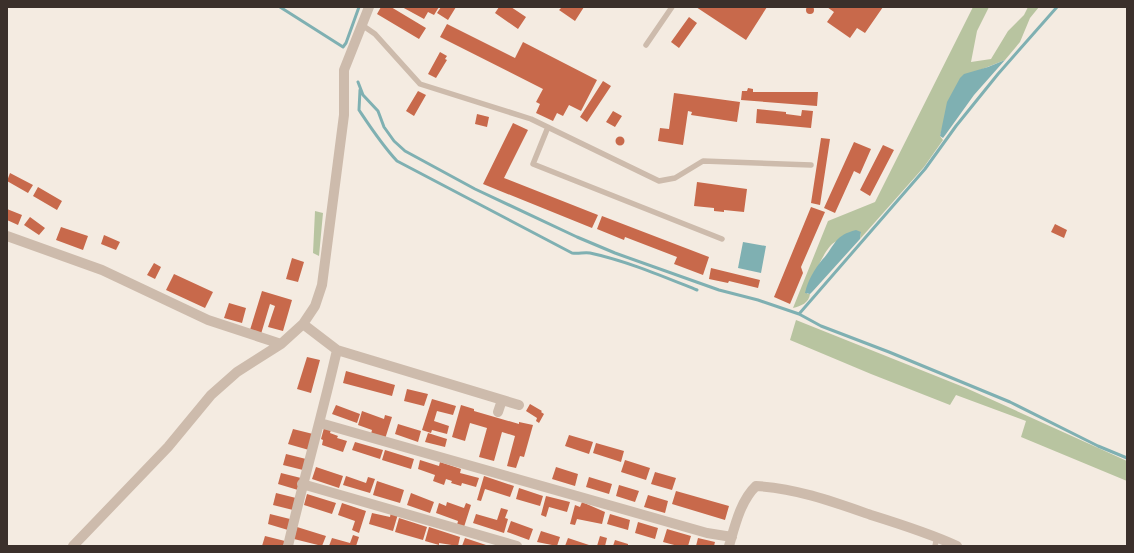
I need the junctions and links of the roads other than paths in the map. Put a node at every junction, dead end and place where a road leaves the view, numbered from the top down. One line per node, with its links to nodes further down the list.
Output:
1 (368, 7): 3 (street)
2 (669, 8): 4 (lane)
3 (362, 25): 5 (lane); 9 (street)
4 (646, 45)
5 (548, 127): 6 (lane); 8 (lane)
6 (811, 165)
7 (7, 236): 10 (street)
8 (722, 239)
9 (303, 324): 10 (street); 11 (street)
10 (281, 344): 19 (street)
11 (337, 350): 12 (street); 15 (street)
12 (502, 400): 13 (street); 14 (street)
13 (519, 405)
14 (498, 412)
15 (320, 423): 16 (street); 17 (street)
16 (302, 484): 20 (street); 21 (street)
17 (730, 541): 18 (street)
18 (936, 541): 22 (street)
19 (73, 546)
20 (288, 546)
21 (517, 546)
22 (957, 546)

